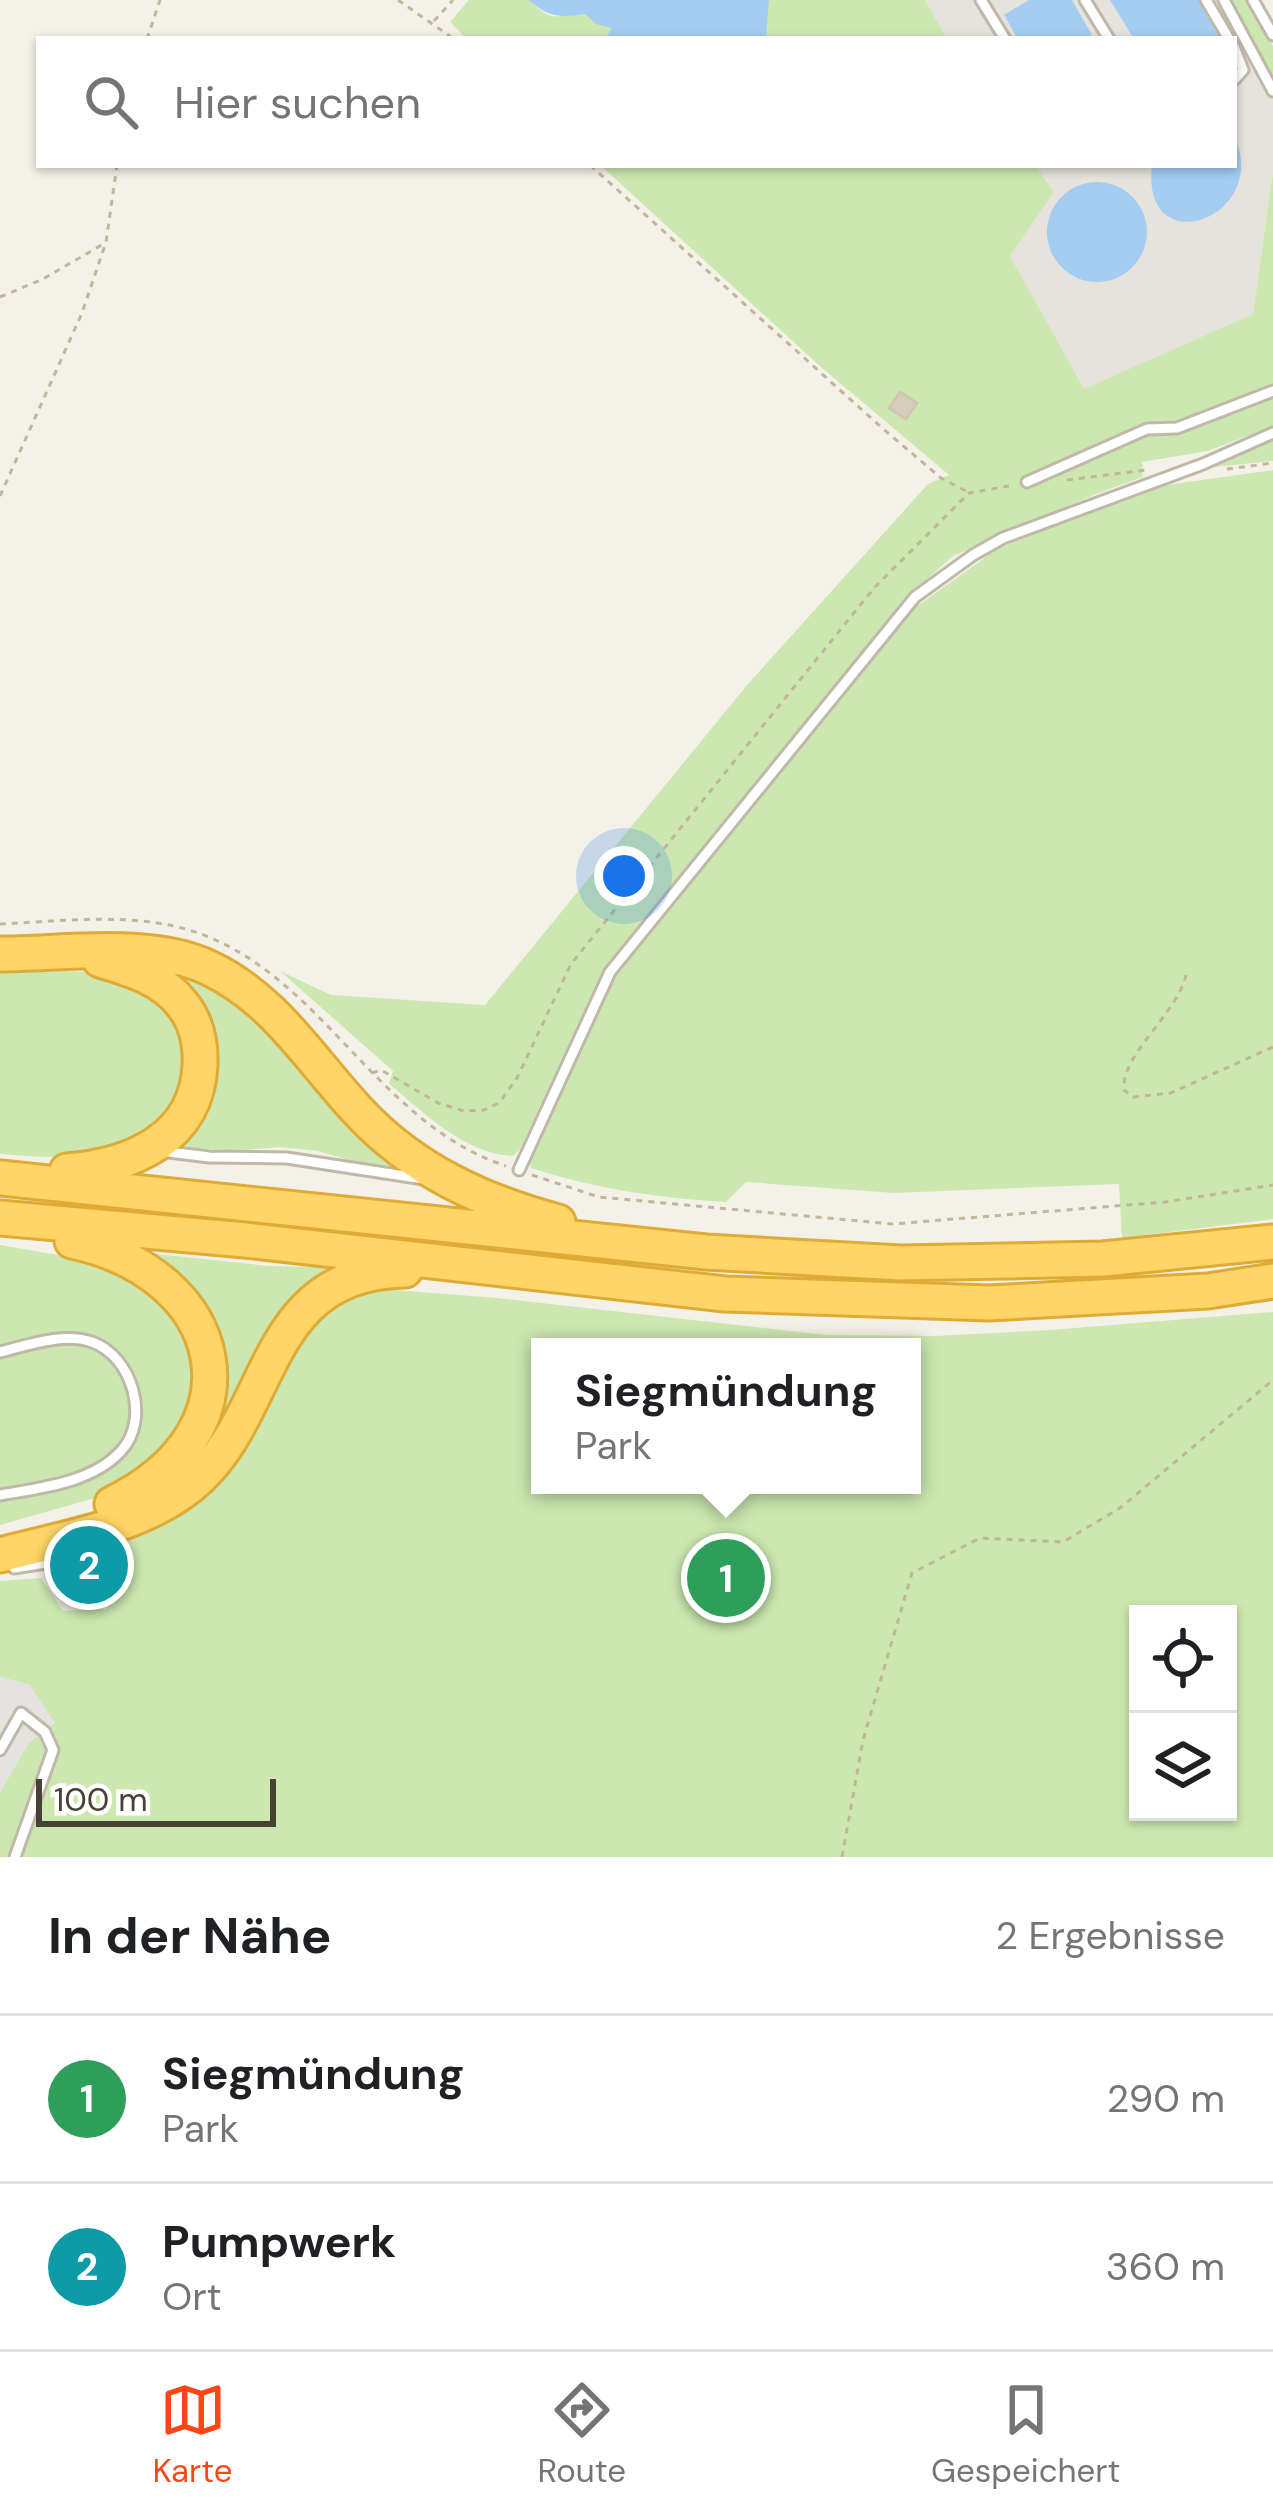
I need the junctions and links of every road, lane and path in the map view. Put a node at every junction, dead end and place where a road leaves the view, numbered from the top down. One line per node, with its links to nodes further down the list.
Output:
1 (160, 0): 11 (path)
2 (398, 0): 9 (path)
3 (453, 0): 9 (path)
4 (981, 0): 13 (lane)
5 (1085, 0): 14 (lane)
6 (1206, 0): 15 (lane)
7 (1224, 0): 16 (lane)
8 (1253, 0): 10 (lane)
9 (434, 21): 12 (path)
10 (1273, 35)
11 (148, 36)
12 (451, 36)
13 (1003, 36)
14 (1106, 36)
15 (1228, 36)
16 (1273, 91)
17 (117, 168): 19 (path)
18 (593, 168): 25 (path)
19 (106, 242): 20 (path); 26 (path)
20 (0, 297)
21 (1273, 391): 24 (lane)
22 (1273, 433): 23 (lane)
23 (1171, 474): 24 (path); 33 (lane)
24 (1027, 482): 25 (path)
25 (969, 493): 31 (path)
26 (0, 496)
27 (0, 954): 28 (highway)
28 (81, 954): 32 (highway); 35 (highway)
29 (1186, 974): 30 (path)
30 (1273, 1048)
31 (371, 1073)
32 (151, 1149): 34 (highway); 35 (lane)
33 (519, 1170): 36 (path)
34 (0, 1177): 39 (highway)
35 (453, 1183): 39 (highway)
36 (1273, 1184)
37 (0, 1222): 40 (highway); 45 (highway)
38 (1273, 1242): 39 (highway)
39 (706, 1252)
40 (493, 1268): 41 (highway); 46 (highway)
41 (1273, 1281)
42 (0, 1352): 44 (lane)
43 (1273, 1380): 53 (path)
44 (0, 1495)
45 (0, 1539)
46 (0, 1555)
47 (71, 1555): 48 (lane)
48 (52, 1562): 49 (lane); 50 (lane)
49 (0, 1570)
50 (76, 1587)
51 (0, 1750): 52 (lane)
52 (15, 1857)
53 (842, 1857)

